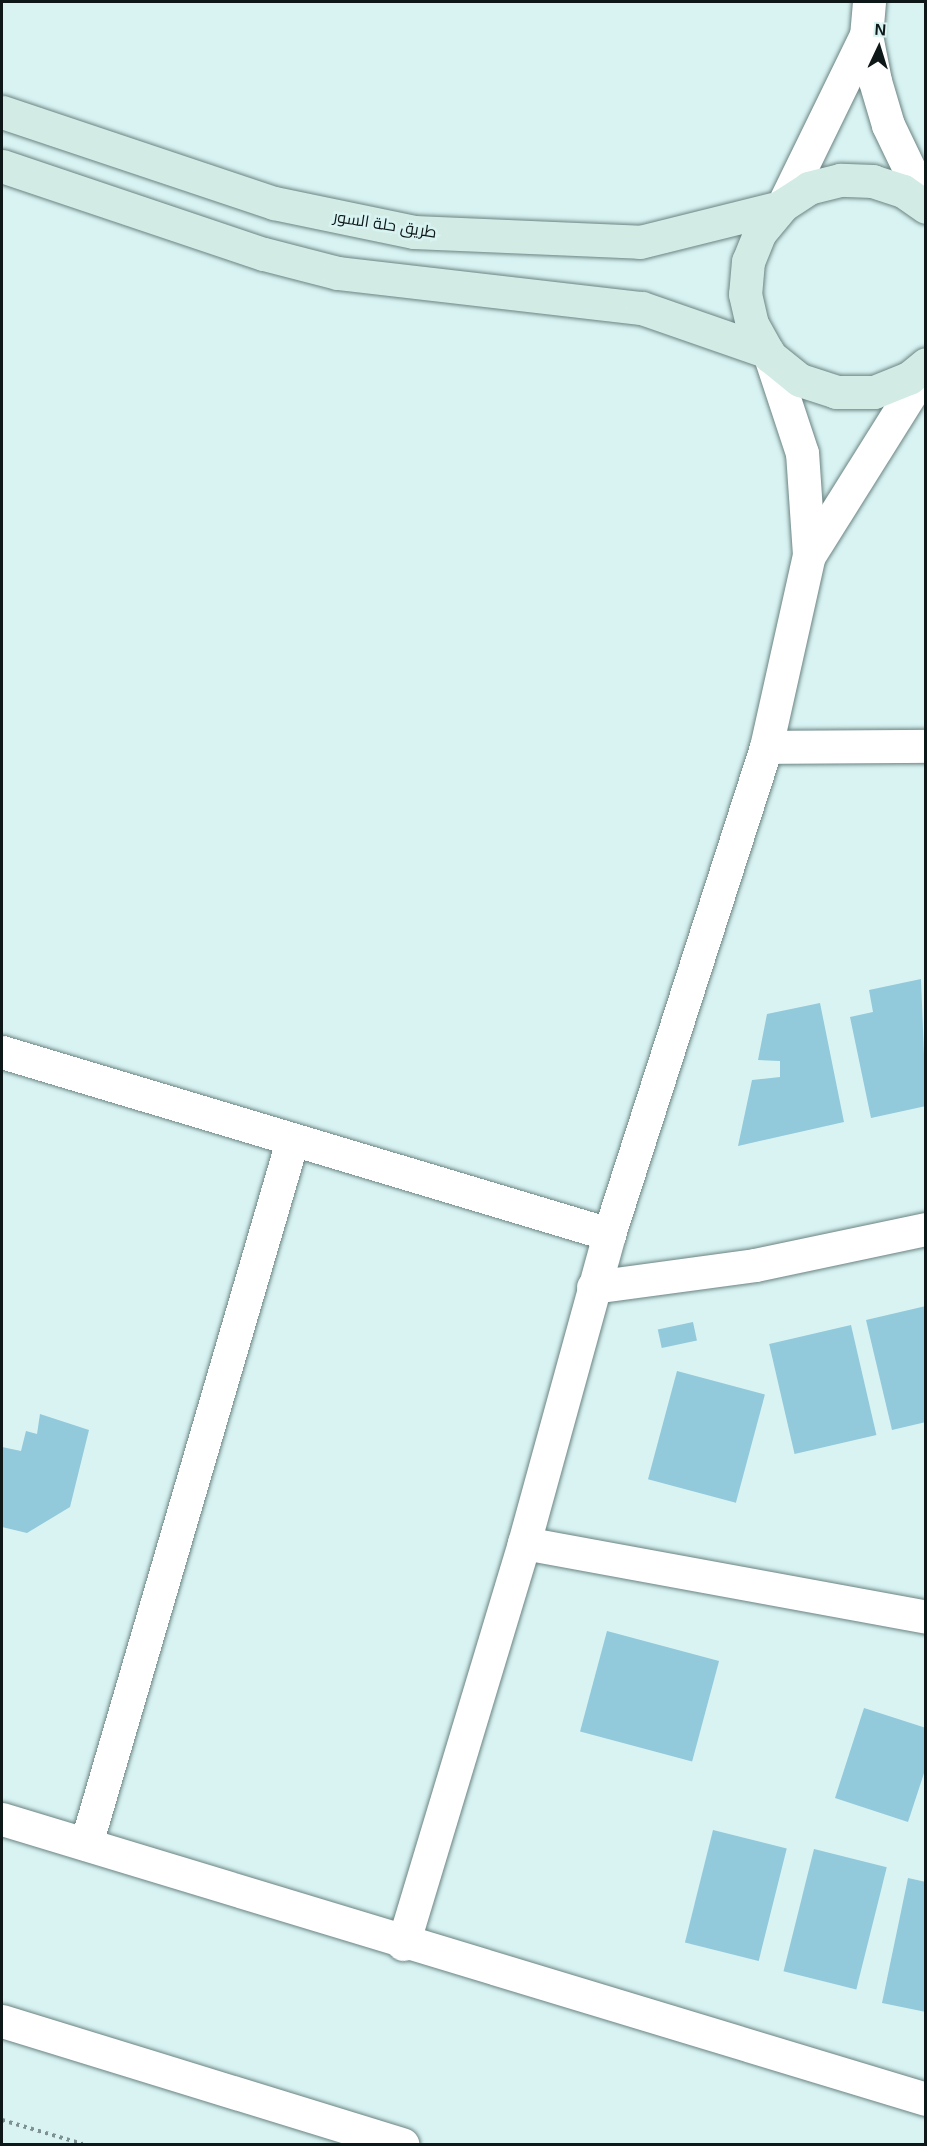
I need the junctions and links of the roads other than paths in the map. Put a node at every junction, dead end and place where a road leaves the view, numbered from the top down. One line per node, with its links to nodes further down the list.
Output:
1 (869, 2): 2 (street)
2 (867, 35): 5 (street); 6 (street)
3 (2, 112): 6 (main road, طريق حلة السور)
4 (2, 166): 7 (main road)
5 (926, 205): 6 (main road)
6 (781, 206): 7 (main road)
7 (769, 354): 8 (main road); 10 (street)
8 (926, 364)
9 (926, 369): 10 (street)
10 (809, 555): 12 (street)
11 (926, 746): 12 (street)
12 (766, 747): 16 (street)
13 (2, 1052): 14 (street)
14 (292, 1141): 16 (street); 21 (street)
15 (926, 1229): 17 (street)
16 (609, 1234): 17 (street)
17 (594, 1287): 18 (street)
18 (524, 1544): 19 (street); 22 (street)
19 (926, 1617)
20 (2, 1819): 21 (street)
21 (86, 1844): 22 (street)
22 (404, 1944): 24 (street)
23 (2, 2021): 25 (street)
24 (926, 2099)
25 (403, 2145)

